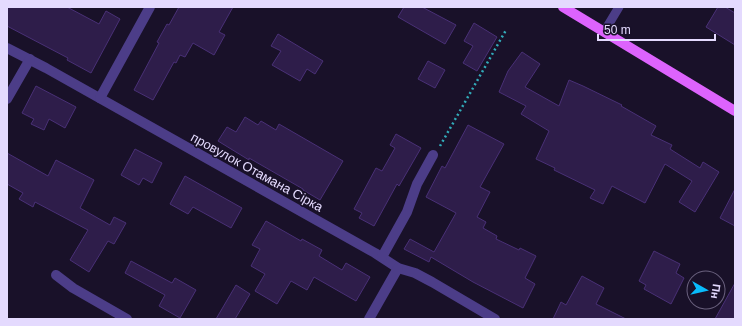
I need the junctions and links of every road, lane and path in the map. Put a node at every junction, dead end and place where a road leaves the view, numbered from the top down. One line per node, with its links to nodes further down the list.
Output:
1 (150, 7): 8 (street)
2 (563, 7): 5 (main road)
3 (619, 7): 5 (lane)
4 (506, 30): 11 (path)
5 (604, 32): 10 (main road)
6 (7, 48): 7 (street, провулок Отамана Сірка)
7 (30, 59): 8 (street, провулок Отамана Сірка); 9 (street)
8 (100, 98): 12 (street, провулок Отамана Сірка)
9 (7, 99)
10 (735, 111)
11 (433, 155): 12 (street)
12 (382, 257): 13 (street, провулок Отамана Сірка)
13 (398, 268): 16 (street); 17 (street, провулок Отамана Сірка)
14 (56, 275): 15 (street)
15 (127, 319)
16 (369, 319)
17 (495, 319)

